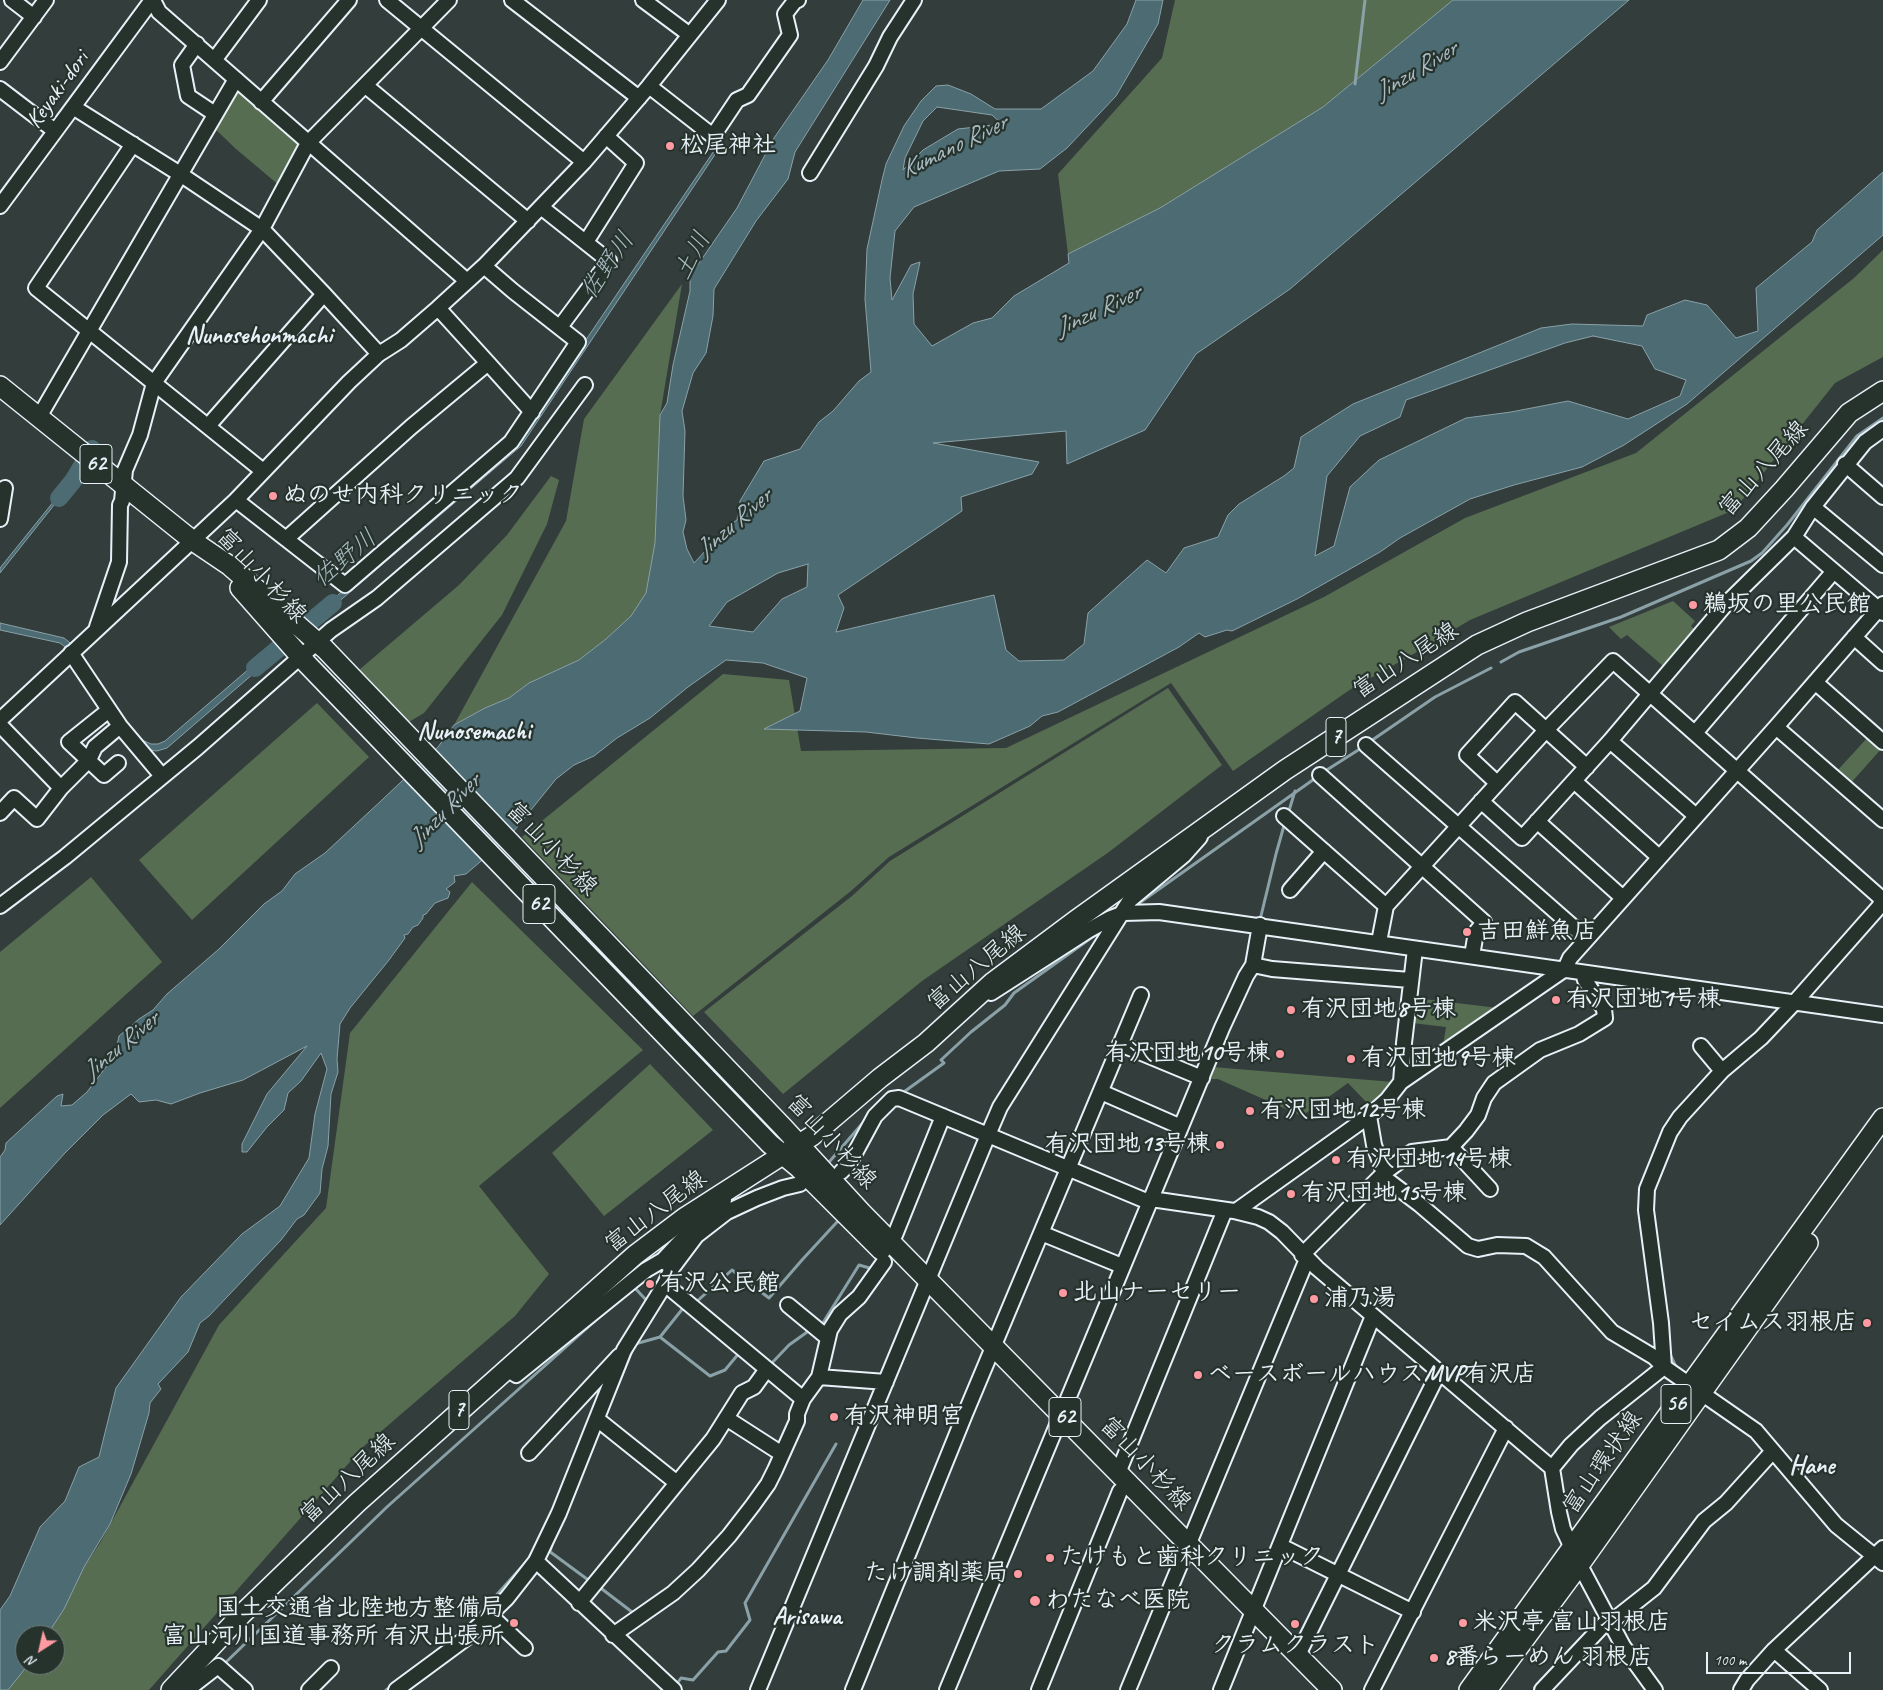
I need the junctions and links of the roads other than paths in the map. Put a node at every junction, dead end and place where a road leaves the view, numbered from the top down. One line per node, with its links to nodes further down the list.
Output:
1 (12, 0): 13 (street)
2 (46, 0): 13 (street)
3 (152, 0): 16 (street); 25 (street, Keyaki-dori)
4 (259, 0): 17 (street)
5 (349, 0): 24 (street)
6 (387, 0): 14 (street)
7 (449, 0): 14 (street)
8 (512, 0): 23 (street)
9 (643, 0): 15 (street)
10 (718, 0): 15 (street)
11 (798, 0): 21 (street)
12 (914, 0): 32 (street)
13 (34, 17): 18 (street)
14 (421, 28): 20 (street); 31 (street)
15 (690, 35): 21 (street)
16 (196, 44): 17 (street); 26 (street)
17 (215, 59): 19 (street)
18 (0, 62)
19 (236, 79): 24 (street); 26 (street)
20 (366, 86): 29 (street); 36 (street)
21 (649, 86): 23 (street)
22 (0, 89): 27 (street)
23 (638, 98): 28 (street)
24 (261, 102): 29 (street)
25 (73, 107): 27 (street, Keyaki-dori); 30 (street)
26 (215, 114): 33 (street)
27 (56, 131): 34 (street, Keyaki-dori)
28 (606, 136): 31 (street); 38 (street)
29 (308, 143): 37 (street); 40 (street)
30 (133, 144): 33 (street); 44 (street)
31 (584, 162): 35 (street)
32 (810, 173)
33 (180, 174): 37 (street); 44 (street)
34 (0, 206)
35 (541, 207): 36 (street); 38 (street)
36 (528, 221): 39 (street)
37 (262, 229): 41 (street); 47 (street)
38 (586, 242): 43 (street)
39 (484, 266): 40 (street); 43 (street)
40 (467, 281): 42 (street)
41 (324, 294): 45 (street); 53 (street)
42 (438, 308): 45 (street); 46 (street)
43 (560, 327): 51 (street)
44 (88, 330): 47 (street); 52 (street)
45 (379, 354): 56 (street)
46 (488, 364): 51 (street); 64 (street)
47 (154, 384): 53 (street); 57 (street)
48 (585, 385): 71 (street)
49 (0, 386): 52 (main road, 62)
50 (1883, 390): 101 (main road, 富山八尾線 / 7)
51 (532, 412): 64 (street)
52 (39, 417): 57 (main road, 62)
53 (208, 426): 56 (street)
54 (1883, 429): 55 (street)
55 (1846, 464): 59 (street); 61 (street)
56 (263, 471): 60 (street)
57 (123, 485): 65 (main road, 62); 69 (street)
58 (5, 488): 62 (street)
59 (1883, 497)
60 (236, 500): 64 (street); 65 (street)
61 (1813, 507): 63 (street); 66 (street)
62 (0, 519)
63 (1794, 537): 67 (street); 76 (street)
64 (286, 539)
65 (193, 541): 69 (street); 71 (main road, 富山小杉線 / 62); 73 (main road, 富山小杉線 / 62)
66 (1883, 565)
67 (1834, 571): 68 (street); 83 (street)
68 (1881, 608): 70 (street)
69 (96, 629): 72 (street)
70 (1854, 637): 74 (street); 75 (street)
71 (321, 646): 73 (street); 138 (main road, 富山小杉線 / 62)
72 (71, 653): 77 (street); 78 (street)
73 (304, 660): 92 (street); 140 (main road, 富山小杉線 / 62)
74 (1883, 663)
75 (1815, 682): 81 (street); 85 (street)
76 (1650, 693): 82 (street); 83 (street); 84 (street)
77 (109, 710): 80 (street); 87 (street)
78 (0, 720)
79 (0, 724): 95 (street)
80 (120, 726): 87 (street); 92 (street)
81 (1776, 727): 90 (street); 100 (street)
82 (1547, 729): 89 (street); 94 (street); 94 (street)
83 (1695, 733): 90 (street)
84 (1610, 741): 89 (street); 99 (street)
85 (1883, 742)
86 (1366, 745): 103 (street)
87 (89, 760): 88 (street); 95 (street)
88 (118, 763)
89 (1587, 767): 93 (street)
90 (1737, 770): 99 (street); 109 (street)
91 (1320, 775): 106 (street)
92 (162, 776): 110 (street)
93 (1574, 781): 102 (street); 105 (street)
94 (1497, 783): 96 (street)
95 (61, 788): 97 (street)
96 (1481, 801): 102 (street); 103 (street)
97 (0, 813)
98 (1284, 816): 104 (street)
99 (1696, 816): 105 (street)
100 (1883, 820)
101 (1213, 821): 112 (street); 124 (main road, 富山八尾線 / 7)
102 (1537, 822): 108 (street)
103 (1458, 826): 106 (street); 114 (street)
104 (1324, 851): 107 (street); 111 (street)
105 (1659, 857): 108 (street)
106 (1422, 868): 111 (street); 117 (street)
107 (1290, 890)
108 (1623, 898): 114 (street)
109 (1883, 898): 123 (street)
110 (0, 906)
111 (1386, 906): 115 (street)
112 (1124, 912): 113 (street); 124 (street); 136 (street)
113 (1260, 926): 115 (street); 118 (street)
114 (1587, 939): 119 (street)
115 (1379, 942): 116 (street)
116 (1415, 948): 117 (street); 121 (street)
117 (1472, 956): 119 (street)
118 (1253, 965): 121 (street); 129 (street)
119 (1565, 969): 120 (street); 130 (street)
120 (1583, 973): 123 (street); 139 (street)
121 (1410, 980): 130 (street)
122 (1141, 995): 126 (street)
123 (1795, 1002): 125 (street); 128 (street)
124 (964, 1010): 138 (main road, 富山八尾線 / 7)
125 (1883, 1015)
126 (1120, 1044): 129 (street); 131 (street)
127 (1701, 1046): 128 (street)
128 (1722, 1071): 162 (street)
129 (1202, 1078): 135 (street)
130 (1401, 1082): 133 (street)
131 (1101, 1092): 135 (street); 141 (street)
132 (943, 1116): 136 (street); 143 (street); 150 (street)
133 (1369, 1116): 144 (street); 148 (street)
134 (1883, 1118): 168 (main road, 富山環状線 / 56)
135 (1181, 1127): 147 (street)
136 (988, 1135): 141 (street); 156 (street)
137 (1883, 1139): 168 (main road, 富山環状線 / 56)
138 (798, 1144): 140 (main road, 富山八尾線 / 7); 156 (main road, 富山小杉線 / 62)
139 (1451, 1147): 144 (street); 146 (street)
140 (776, 1150): 142 (main road, 富山八尾線 / 7); 156 (main road, 富山小杉線 / 62)
141 (1069, 1167): 147 (street); 149 (street)
142 (754, 1172): 153 (street); 163 (main road, 富山八尾線 / 7)
143 (841, 1172)
144 (1384, 1173): 151 (street); 162 (street)
145 (800, 1184): 153 (street)
146 (1490, 1189)
147 (1151, 1199): 148 (street); 154 (street)
148 (1230, 1211): 151 (street); 178 (street)
149 (1042, 1233): 154 (street); 161 (street)
150 (895, 1235)
151 (1305, 1257): 158 (street); 181 (street)
152 (884, 1262): 159 (street)
153 (668, 1264): 155 (street); 163 (street)
154 (1122, 1266): 172 (street)
155 (665, 1284): 160 (street); 164 (street)
156 (926, 1286): 161 (main road, 富山小杉線 / 62); 167 (street)
157 (788, 1305): 159 (street)
158 (1373, 1316): 165 (street); 180 (street)
159 (828, 1338): 166 (street)
160 (624, 1350): 171 (street); 175 (street)
161 (991, 1353): 172 (main road, 富山小杉線 / 62); 203 (street)
162 (1664, 1367): 168 (street); 177 (street)
163 (506, 1368): 197 (main road, 富山八尾線 / 7)
164 (767, 1369): 169 (street); 170 (street)
165 (1440, 1372): 173 (street); 185 (street)
166 (819, 1377): 167 (street); 169 (street)
167 (886, 1382): 202 (street)
168 (1695, 1389): 174 (street); 183 (main road, 富山環状線 / 56)
169 (803, 1399): 176 (street)
170 (726, 1418): 176 (street); 179 (street)
171 (597, 1419): 179 (street); 184 (street)
172 (1059, 1420): 178 (main road, 富山小杉線 / 62); 204 (street)
173 (1506, 1428): 177 (street); 187 (street)
174 (1773, 1451): 182 (street); 190 (street)
175 (530, 1453)
176 (782, 1454): 191 (street)
177 (1552, 1468): 183 (street)
178 (1119, 1482): 181 (main road, 富山小杉線 / 62); 205 (street)
179 (677, 1483): 186 (street)
180 (1281, 1546): 185 (street); 189 (street)
181 (1186, 1550): 189 (main road, 富山小杉線 / 62); 206 (street)
182 (1880, 1555): 193 (street)
183 (1576, 1556): 190 (street); 211 (main road, 富山環状線 / 56); 212 (main road, 富山環状線 / 56)
184 (536, 1561): 186 (street); 188 (street)
185 (1338, 1574): 187 (street); 194 (street)
186 (579, 1603): 191 (street)
187 (1413, 1612): 210 (street)
188 (490, 1615): 192 (street); 200 (street)
189 (1251, 1618): 194 (main road, 富山小杉線 / 62); 207 (street); 208 (main road, 富山小杉線 / 62)
190 (1608, 1620): 213 (street); 214 (street)
191 (613, 1635): 201 (street)
192 (525, 1648)
193 (1774, 1650): 215 (street); 216 (street)
194 (1298, 1655): 209 (main road, 富山小杉線 / 62)
195 (331, 1668): 199 (street)
196 (240, 1688): 198 (street)
197 (171, 1690)
198 (187, 1690)
199 (309, 1690)
200 (396, 1690)
201 (674, 1690)
202 (758, 1690)
203 (853, 1690)
204 (947, 1690)
205 (1039, 1690)
206 (1128, 1690)
207 (1221, 1690)
208 (1314, 1690)
209 (1332, 1690)
210 (1372, 1690)
211 (1469, 1690)
212 (1487, 1690)
213 (1542, 1690)
214 (1655, 1690)
215 (1741, 1690)
216 (1820, 1690)

